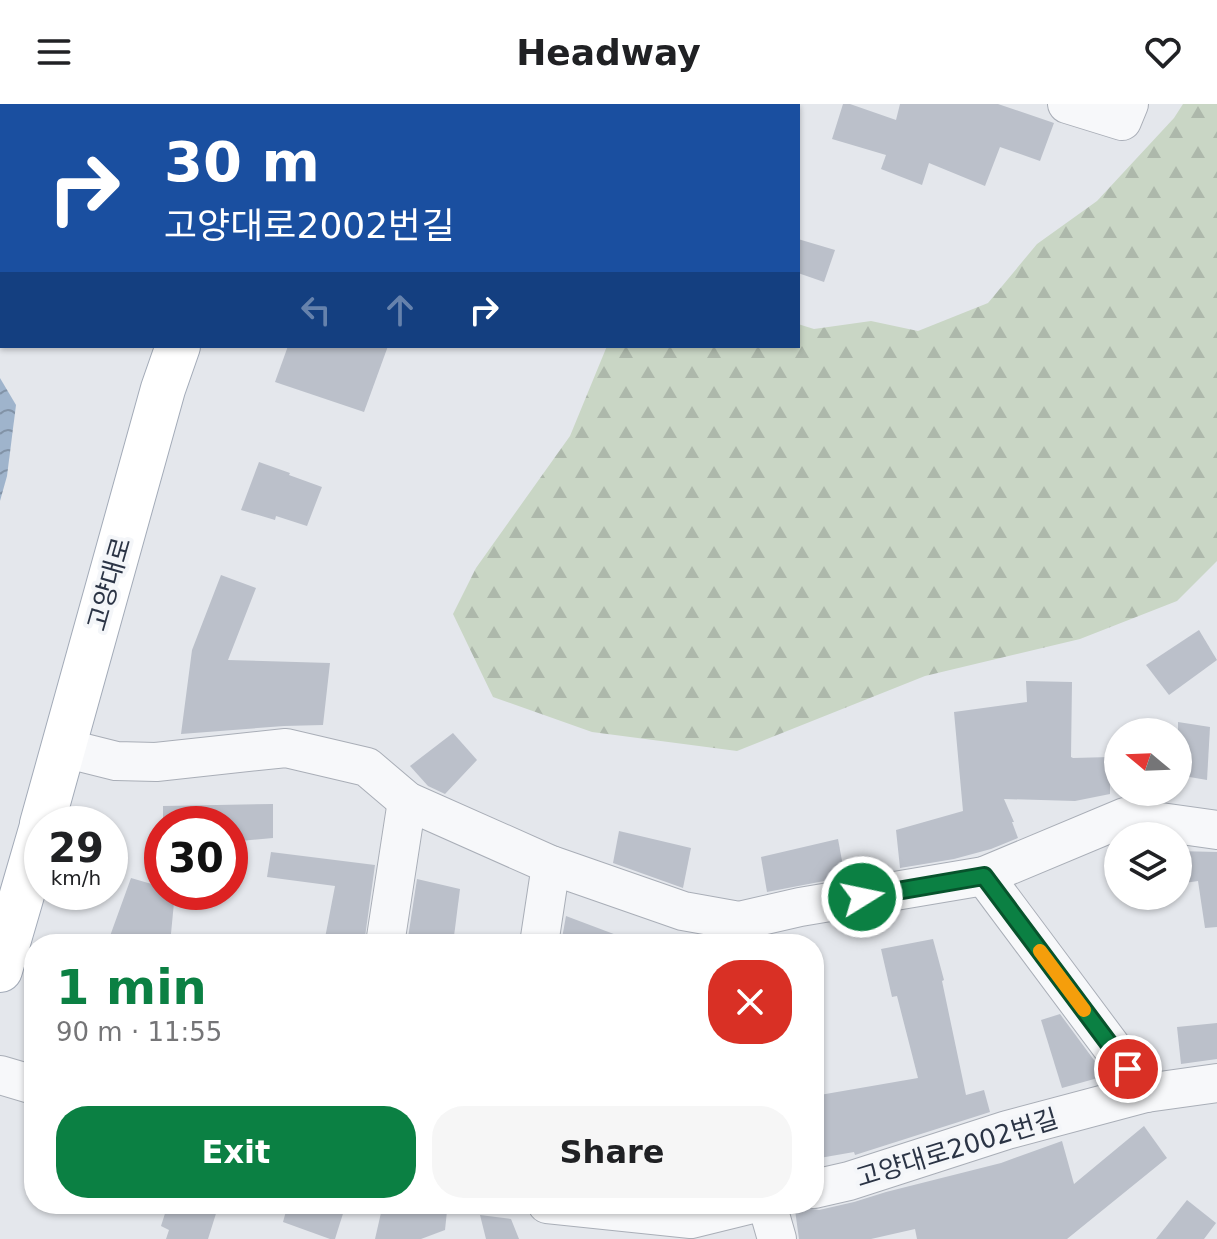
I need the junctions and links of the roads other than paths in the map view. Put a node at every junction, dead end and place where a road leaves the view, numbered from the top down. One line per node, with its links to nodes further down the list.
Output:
1 (1067, 104): 2 (street)
2 (1125, 113)
3 (153, 348): 5 (main road)
4 (177, 348): 5 (main road, 고양대로)
5 (163, 389): 6 (main road, 고양대로)
6 (64, 748): 7 (street); 8 (main road, 고양대로)
7 (407, 801): 10 (street); 14 (street)
8 (47, 806)
9 (1217, 830): 11 (street)
10 (551, 865): 13 (street); 15 (street)
11 (984, 876): 13 (street); 20 (street)
12 (24, 887): 16 (main road, 고양대로)
13 (683, 928)
14 (387, 934)
15 (541, 934)
16 (0, 970)
17 (0, 1075): 18 (street)
18 (24, 1082)
19 (1217, 1083): 20 (street, 고양대로2002번길)
20 (1146, 1093): 21 (street, 고양대로2002번길)
21 (824, 1187)
22 (770, 1214): 23 (street)
23 (777, 1239)

